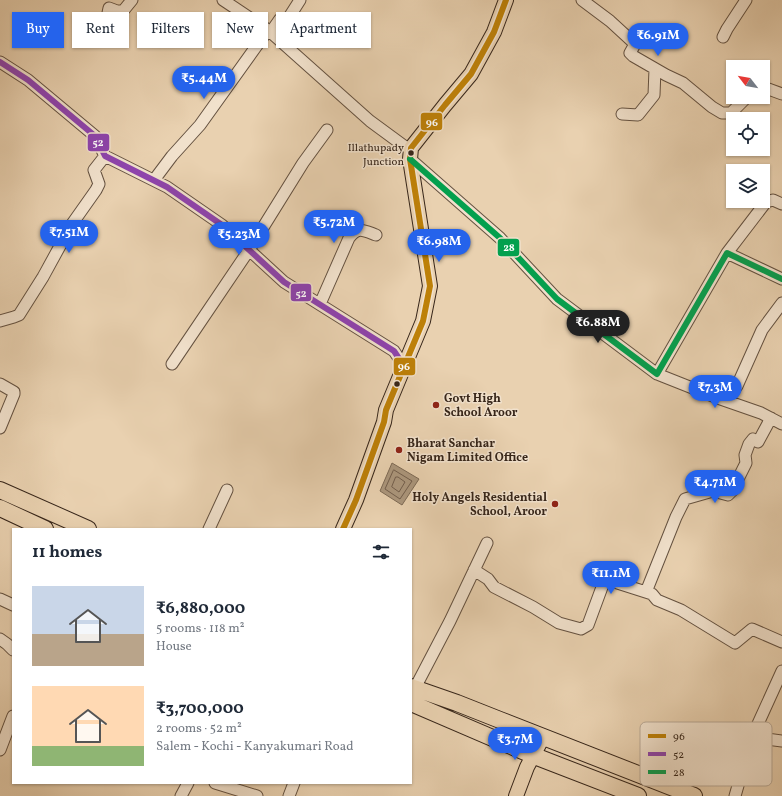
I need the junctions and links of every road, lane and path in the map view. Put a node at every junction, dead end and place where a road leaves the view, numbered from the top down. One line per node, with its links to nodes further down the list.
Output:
1 (132, 0): 7 (street)
2 (223, 0): 8 (street)
3 (300, 0): 8 (street)
4 (506, 0): 17 (main road)
5 (582, 0): 11 (street)
6 (746, 0): 9 (street)
7 (108, 12)
8 (269, 31): 17 (street); 19 (street)
9 (723, 37)
10 (0, 62): 18 (street)
11 (655, 69): 14 (street); 15 (street)
12 (770, 90): 13 (street)
13 (782, 94)
14 (740, 104)
15 (622, 114)
16 (327, 130): 22 (street)
17 (411, 153): 29 (main road); 30 (street)
18 (105, 156): 19 (street); 27 (street)
19 (154, 180): 22 (street)
20 (782, 204): 23 (street)
21 (376, 235): 26 (street)
22 (249, 250): 26 (street); 28 (street)
23 (727, 253): 24 (street); 30 (street)
24 (782, 279)
25 (782, 303): 32 (street)
26 (320, 304): 29 (street)
27 (0, 321)
28 (172, 364)
29 (404, 366): 42 (main road)
30 (657, 374): 32 (street)
31 (0, 384): 35 (street)
32 (727, 401): 33 (street)
33 (771, 418): 34 (street); 45 (street)
34 (782, 424)
35 (0, 428)
36 (0, 490): 40 (highway)
37 (227, 490): 41 (street)
38 (0, 508): 39 (highway)
39 (42, 528)
40 (86, 528)
41 (209, 528)
42 (343, 528)
43 (487, 543): 44 (street)
44 (474, 570): 45 (street); 52 (street)
45 (646, 592): 49 (street)
46 (0, 599): 47 (street)
47 (12, 605)
48 (0, 639): 50 (street)
49 (782, 642)
50 (12, 649)
51 (782, 671): 54 (street)
52 (412, 693): 55 (highway); 59 (highway)
53 (12, 719): 58 (street)
54 (759, 722)
55 (543, 737): 59 (main road); 60 (highway)
56 (772, 739): 57 (street)
57 (782, 740)
58 (0, 750)
59 (532, 756): 69 (main road); 70 (highway)
60 (640, 775)
61 (187, 784): 66 (street)
62 (218, 784): 67 (street)
63 (294, 784): 68 (street)
64 (668, 786): 71 (highway)
65 (738, 786): 72 (street)
66 (181, 796)
67 (257, 796)
68 (289, 796)
69 (516, 796)
70 (638, 796)
71 (694, 796)
72 (735, 796)

